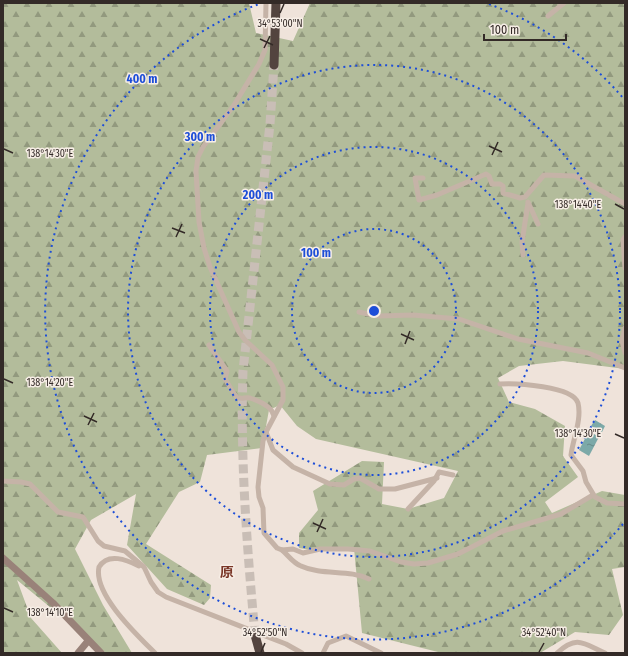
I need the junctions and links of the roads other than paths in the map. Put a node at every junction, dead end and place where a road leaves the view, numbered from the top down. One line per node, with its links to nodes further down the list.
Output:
1 (266, 3): 20 (street)
2 (276, 3): 5 (highway)
3 (564, 3): 4 (street)
4 (548, 16)
5 (274, 65)
6 (423, 178): 7 (street)
7 (525, 197): 8 (street); 9 (street)
8 (528, 203): 10 (street); 12 (street)
9 (625, 204)
10 (538, 224)
11 (625, 237): 13 (street)
12 (523, 255)
13 (625, 268)
14 (359, 312): 18 (street)
15 (625, 328): 17 (street)
16 (209, 345): 20 (street)
17 (625, 353)
18 (625, 368)
19 (500, 384): 25 (street)
20 (274, 416): 21 (street)
21 (266, 432): 23 (street); 28 (street)
22 (453, 475): 23 (street)
23 (436, 478): 27 (street)
24 (3, 481): 30 (street)
25 (594, 495): 26 (street); 28 (street)
26 (625, 504)
27 (408, 509)
28 (282, 550): 31 (street)
29 (3, 558): 32 (street)
30 (144, 568): 36 (street); 37 (street)
31 (369, 579)
32 (88, 642): 34 (street); 35 (street)
33 (592, 647): 40 (street); 41 (street); 42 (street)
34 (78, 653)
35 (101, 653)
36 (155, 653)
37 (302, 653)
38 (323, 653): 39 (street)
39 (381, 653)
40 (557, 653)
41 (589, 653)
42 (605, 653)

